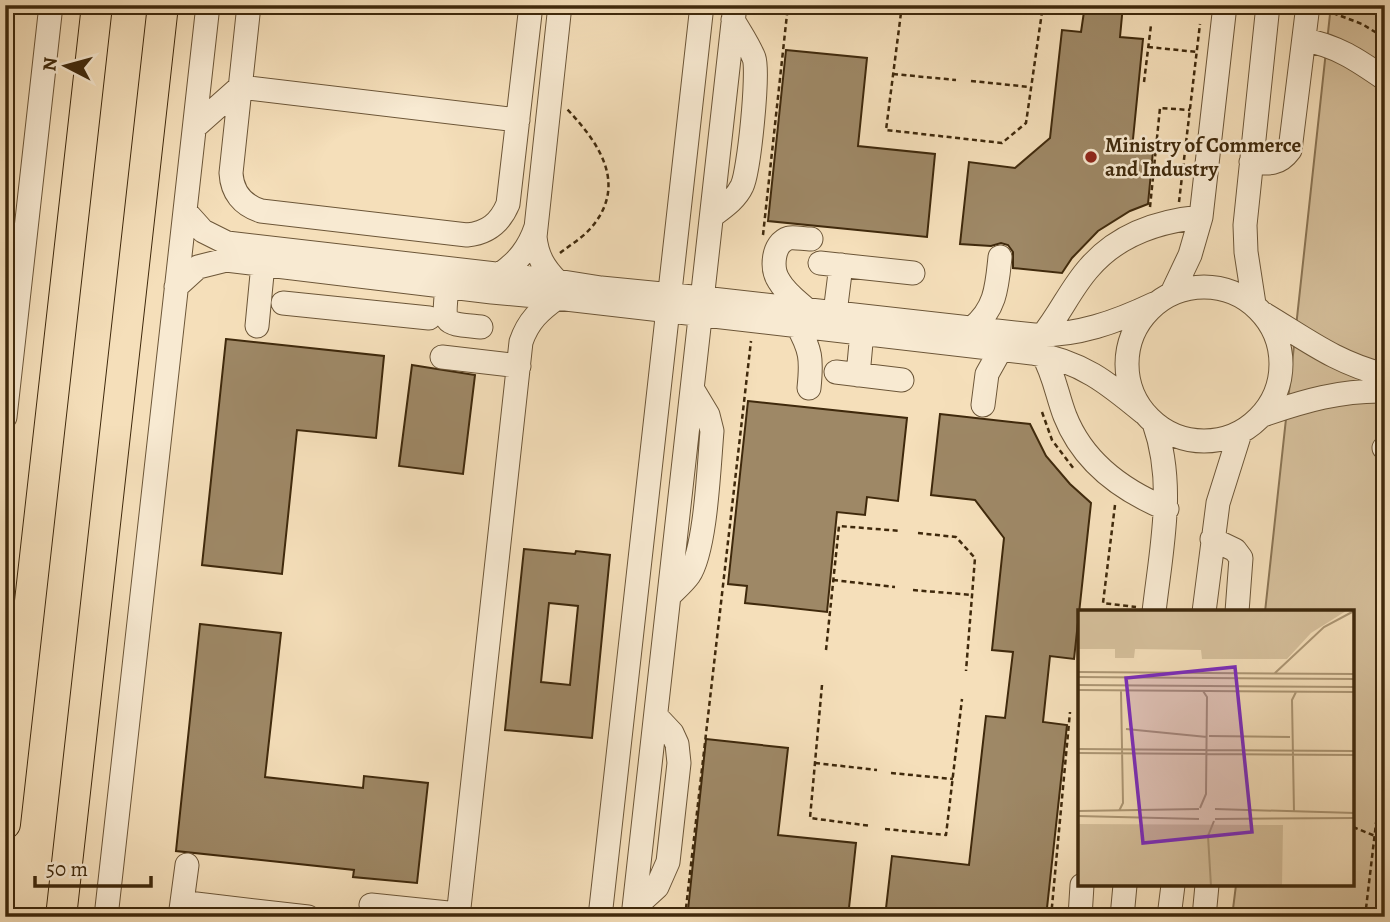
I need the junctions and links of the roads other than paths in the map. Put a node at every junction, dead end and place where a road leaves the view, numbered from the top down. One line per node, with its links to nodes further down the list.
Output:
1 (51, 5): 36 (street)
2 (97, 5): 69 (main road)
3 (163, 5): 81 (main road)
4 (208, 5): 20 (street)
5 (249, 5): 17 (street)
6 (531, 5): 15 (street)
7 (560, 5): 18 (street)
8 (702, 5): 38 (street)
9 (1225, 5): 23 (street)
10 (1268, 5): 21 (street)
11 (1314, 7): 13 (street)
12 (734, 13): 39 (street)
13 (1304, 34): 14 (street); 16 (street); 21 (street)
14 (1385, 66)
15 (522, 78): 18 (street); 19 (street)
16 (1385, 79)
17 (240, 87): 19 (street); 19 (street); 20 (street)
18 (550, 94): 24 (street)
19 (518, 120)
20 (195, 127): 22 (street)
21 (1251, 162): 40 (street)
22 (185, 211): 33 (street); 34 (street)
23 (1201, 216): 37 (street); 50 (street)
24 (536, 227): 31 (street); 33 (street)
25 (811, 239): 44 (street)
26 (1000, 257): 47 (street)
27 (263, 264): 28 (street); 34 (street); 45 (street)
28 (307, 270): 30 (street); 41 (street)
29 (913, 273): 42 (street)
30 (367, 277): 32 (street); 41 (street)
31 (553, 281): 33 (street); 38 (street); 49 (street)
32 (412, 283): 35 (street); 41 (street)
33 (496, 284): 35 (street); 49 (street)
34 (176, 287): 78 (street)
35 (447, 287): 46 (street)
36 (19, 294): 43 (street); 55 (street)
37 (1163, 299): 40 (street); 50 (street); 62 (street)
38 (669, 303): 39 (street); 83 (street)
39 (702, 306): 44 (street); 44 (street); 77 (street)
40 (1259, 309): 54 (street); 60 (street)
41 (362, 311)
42 (835, 313): 44 (street); 47 (street)
43 (5, 315)
44 (802, 317): 48 (street); 57 (street)
45 (257, 326)
46 (481, 327)
47 (971, 328): 50 (street)
48 (862, 332): 51 (street); 56 (street)
49 (521, 342): 53 (street)
50 (1042, 345): 51 (street); 62 (street); 64 (street)
51 (1001, 349): 59 (street)
52 (442, 357): 53 (street)
53 (519, 366): 80 (street)
54 (1385, 375)
55 (7, 380): 61 (street)
56 (902, 380)
57 (809, 388)
58 (1385, 391): 60 (street)
59 (983, 405)
60 (1263, 415): 63 (street)
61 (5, 417)
62 (1149, 418): 63 (street); 64 (street)
63 (1240, 433): 65 (street)
64 (1167, 509): 66 (street)
65 (1212, 539): 67 (street); 68 (street)
66 (1145, 610)
67 (1204, 610)
68 (1237, 610)
69 (5, 824)
70 (187, 865): 76 (street)
71 (1082, 887): 84 (street)
72 (1125, 887): 85 (street)
73 (1173, 887): 86 (street)
74 (1207, 887): 87 (street)
75 (371, 905): 80 (street)
76 (188, 910): 79 (street)
77 (634, 912)
78 (110, 913)
79 (266, 914): 82 (street)
80 (458, 916)
81 (61, 917)
82 (308, 917)
83 (600, 917)
84 (1080, 917)
85 (1122, 917)
86 (1169, 917)
87 (1204, 917)

